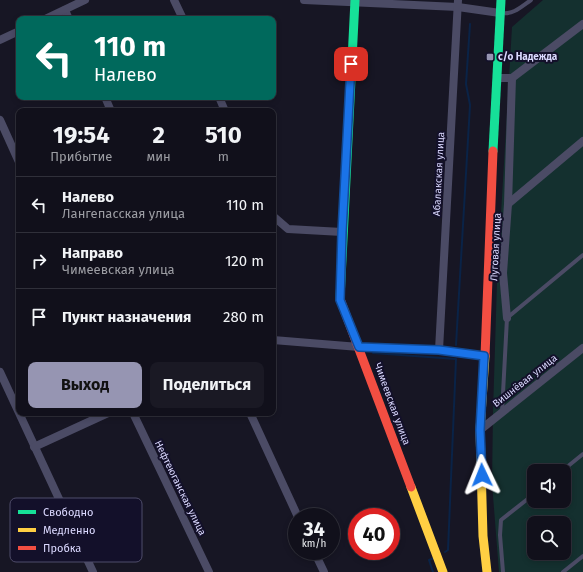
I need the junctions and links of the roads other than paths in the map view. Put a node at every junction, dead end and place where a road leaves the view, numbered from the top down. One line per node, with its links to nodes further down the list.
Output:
1 (85, 0): 8 (street)
2 (174, 0): 12 (street)
3 (304, 0): 6 (street)
4 (501, 0): 9 (street)
5 (531, 0): 9 (lane)
6 (355, 1): 7 (street); 23 (street, Чимеевская улица)
7 (458, 3): 9 (street); 29 (street, Абалакская улица)
8 (65, 10): 10 (street); 11 (street)
9 (500, 13): 16 (street)
10 (52, 16)
11 (68, 16)
12 (182, 16)
13 (583, 24): 17 (street)
14 (16, 32): 15 (street)
15 (0, 40)
16 (497, 78): 17 (street); 30 (street)
17 (512, 78): 21 (street)
18 (0, 120): 20 (street)
19 (583, 141): 21 (street, Луговая улица)
20 (16, 155)
21 (508, 204): 25 (street, Луговая улица)
22 (276, 219): 23 (street)
23 (342, 232): 27 (street, Чимеевская улица)
24 (583, 255): 25 (lane)
25 (506, 318): 33 (lane)
26 (276, 340): 27 (street)
27 (359, 347): 29 (street); 51 (street, Чимеевская улица)
28 (583, 348): 33 (street, Вишнёвая улица)
29 (439, 350): 30 (street)
30 (484, 356): 38 (street)
31 (0, 372): 32 (street)
32 (16, 407)
33 (502, 412): 38 (street, Вишнёвая улица)
34 (20, 416): 39 (street)
35 (101, 416): 39 (street)
36 (134, 416): 49 (street, Нефтеюганская улица)
37 (251, 416): 44 (street)
38 (480, 430): 52 (street)
39 (34, 447): 42 (street)
40 (583, 454): 41 (lane)
41 (571, 464)
42 (58, 498)
43 (527, 500): 53 (lane)
44 (294, 508)
45 (583, 556): 54 (lane)
46 (318, 560): 50 (street)
47 (88, 562): 48 (street)
48 (93, 572)
49 (209, 572)
50 (324, 572)
51 (443, 572)
52 (486, 572)
53 (503, 572)
54 (563, 572)

